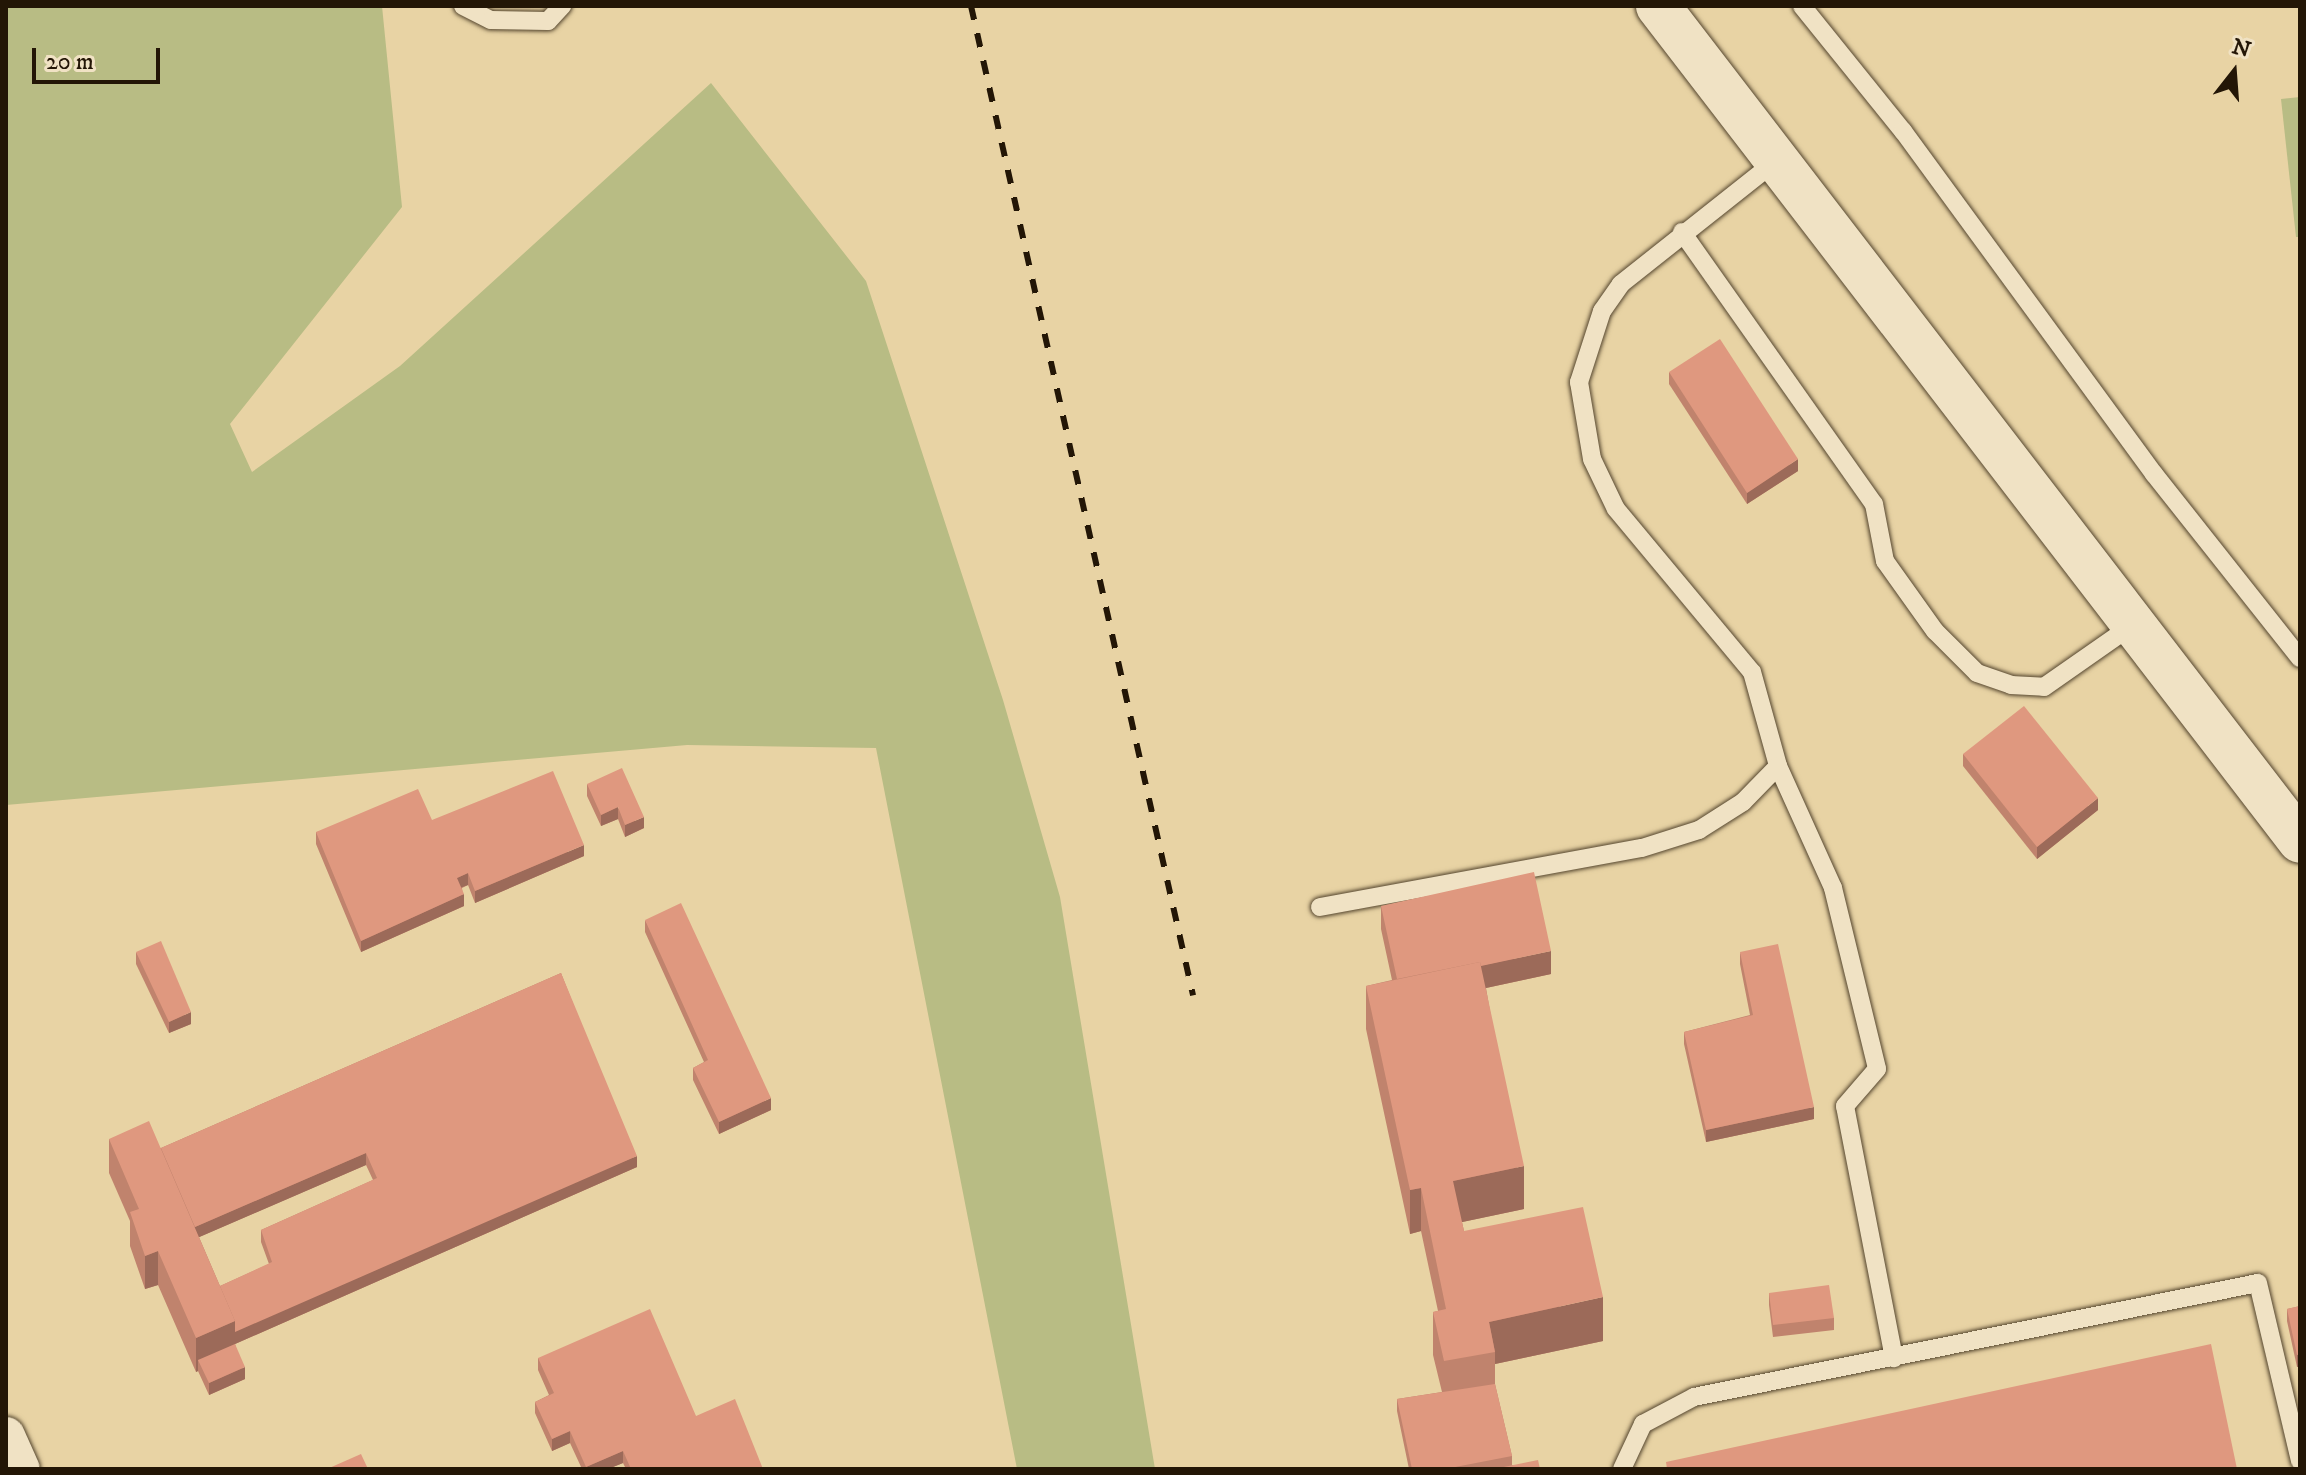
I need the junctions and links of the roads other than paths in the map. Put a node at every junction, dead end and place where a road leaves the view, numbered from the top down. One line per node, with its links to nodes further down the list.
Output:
1 (463, 6): 2 (lane)
2 (562, 6)
3 (1658, 6): 5 (street)
4 (1802, 6): 8 (lane)
5 (1776, 161): 6 (lane); 7 (street)
6 (1682, 232): 7 (lane); 9 (lane)
7 (2133, 625): 10 (street)
8 (2300, 658)
9 (1778, 766): 11 (lane); 12 (lane)
10 (2300, 841)
11 (1320, 907)
12 (1894, 1358): 14 (lane); 16 (lane)
13 (6, 1436): 15 (street)
14 (2300, 1461)
15 (21, 1469)
16 (1622, 1469)

